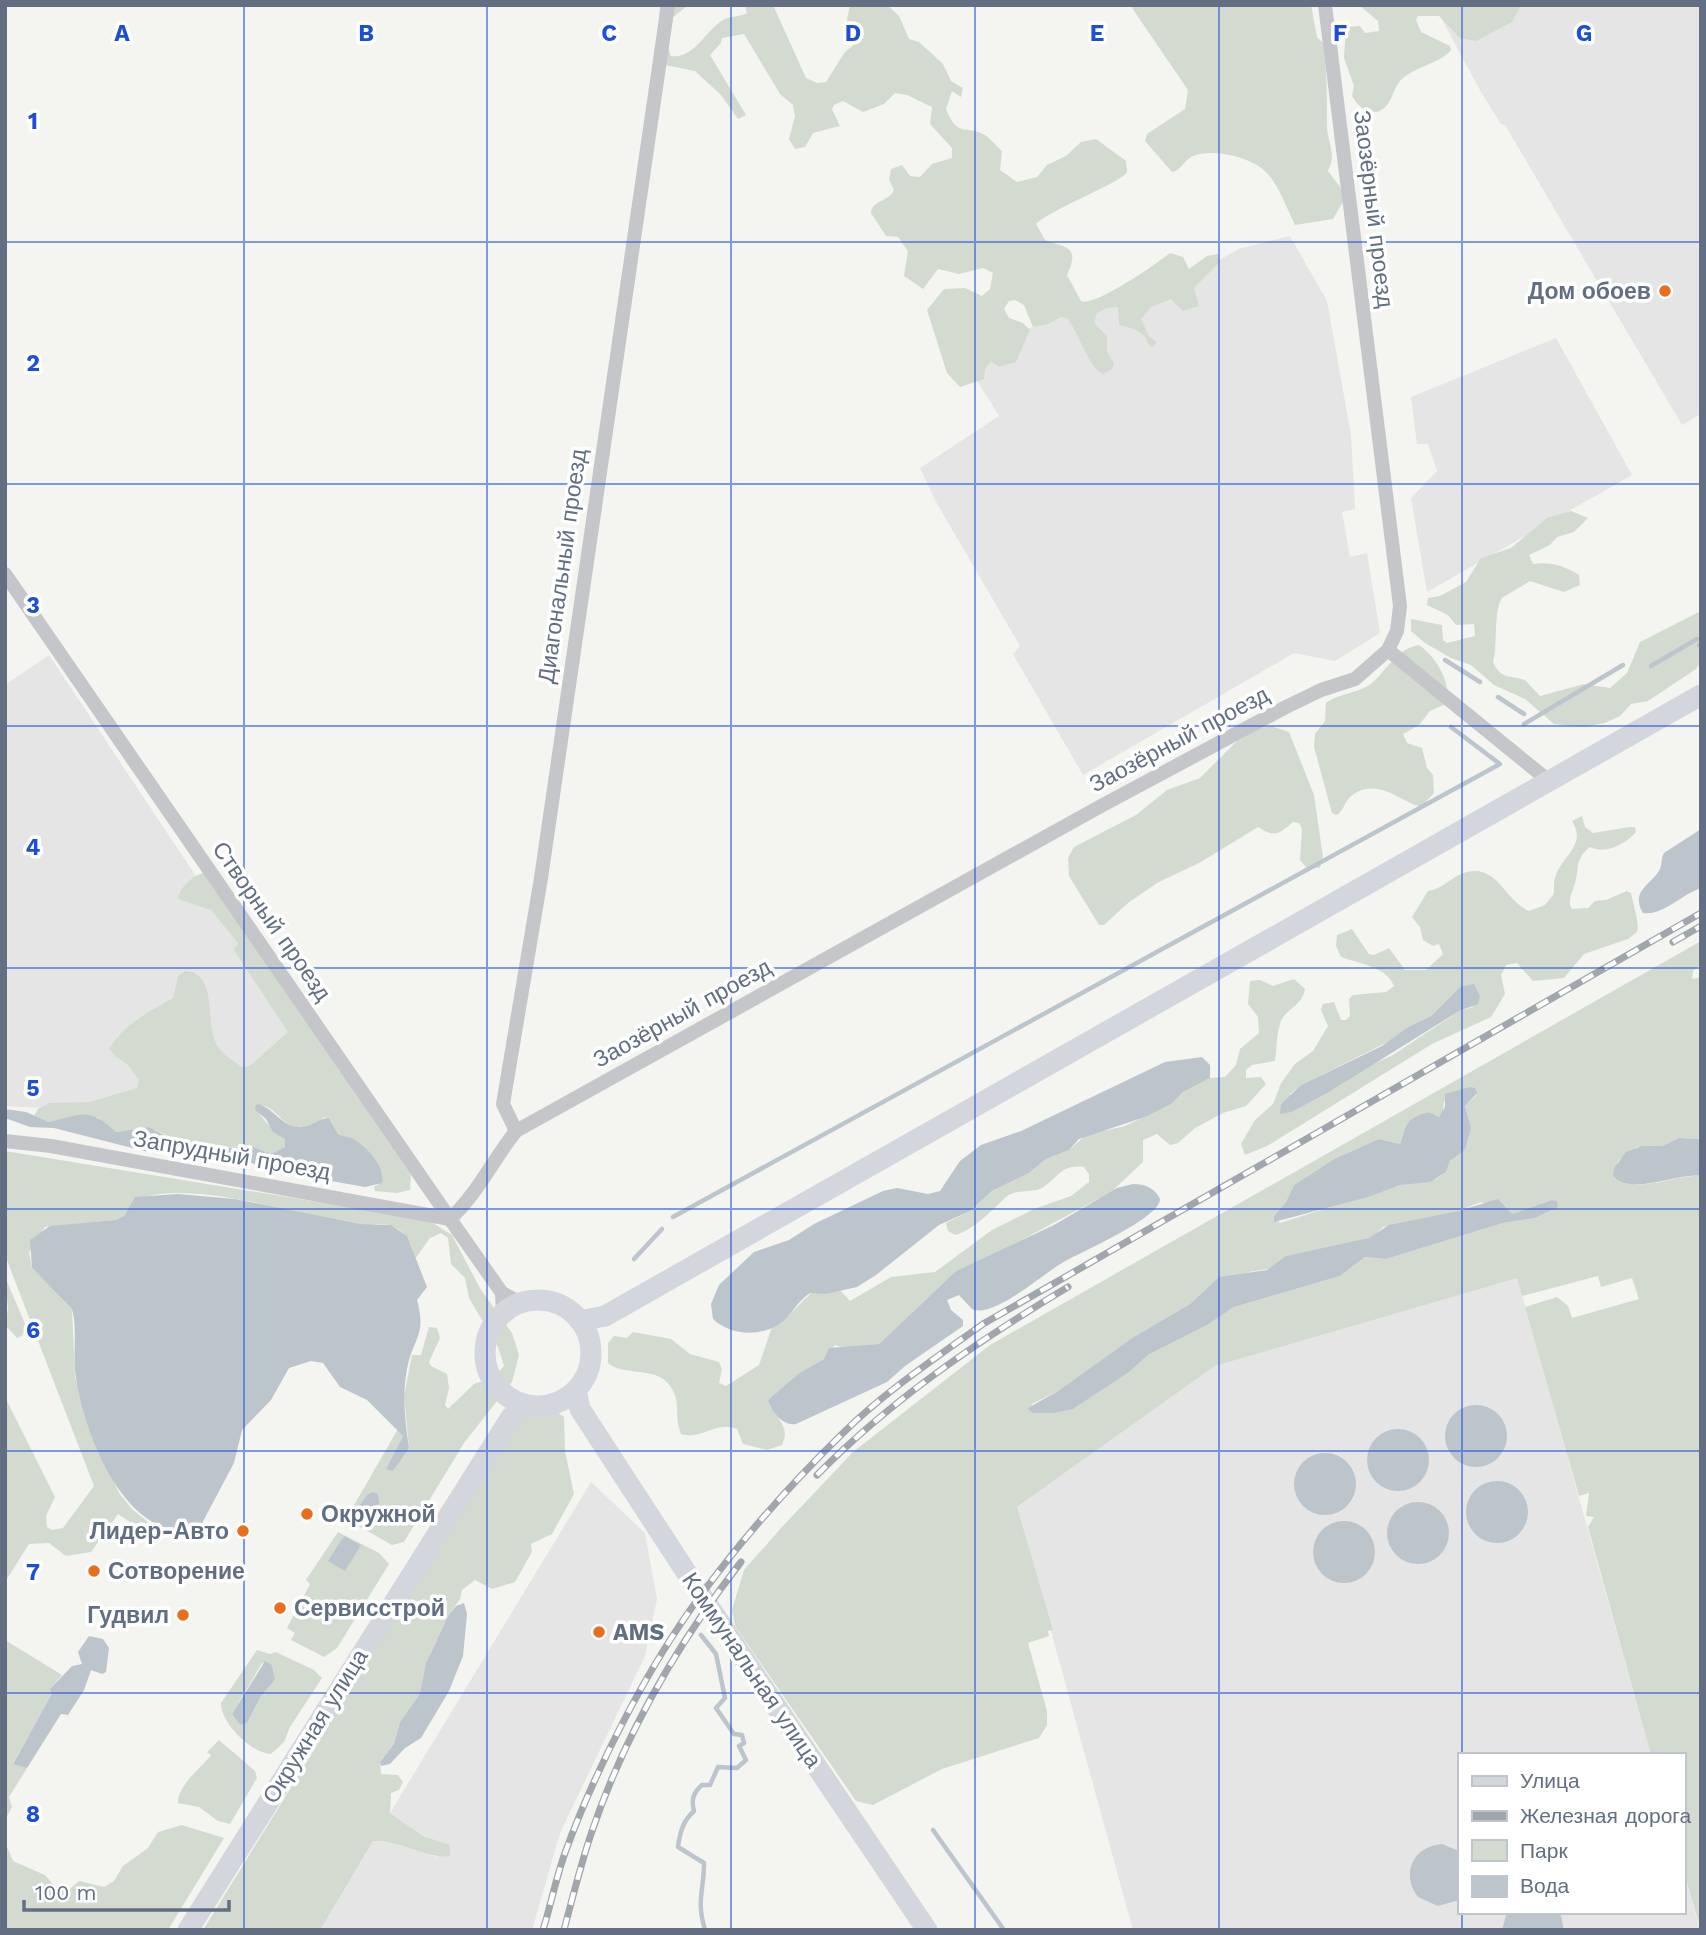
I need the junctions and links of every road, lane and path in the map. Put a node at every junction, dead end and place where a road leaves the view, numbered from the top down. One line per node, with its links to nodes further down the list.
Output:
1 (667, 5): 7 (street, Диагональный проезд)
2 (1325, 5): 4 (street, Заозёрный проезд)
3 (5, 574): 9 (street, Створный проезд)
4 (1388, 650): 6 (street); 7 (street, Заозёрный проезд)
5 (1701, 695): 6 (main road)
6 (1549, 781): 11 (main road)
7 (516, 1131): 9 (street, Заозёрный проезд)
8 (5, 1141): 9 (street, Запрудный проезд)
9 (450, 1219): 10 (street, Створный проезд)
10 (509, 1303): 11 (main road); 13 (main road)
11 (584, 1329): 12 (main road)
12 (572, 1400): 13 (main road); 15 (main road, Коммунальная улица)
13 (516, 1407): 14 (main road, Окружная улица)
14 (188, 1930)
15 (927, 1930)

